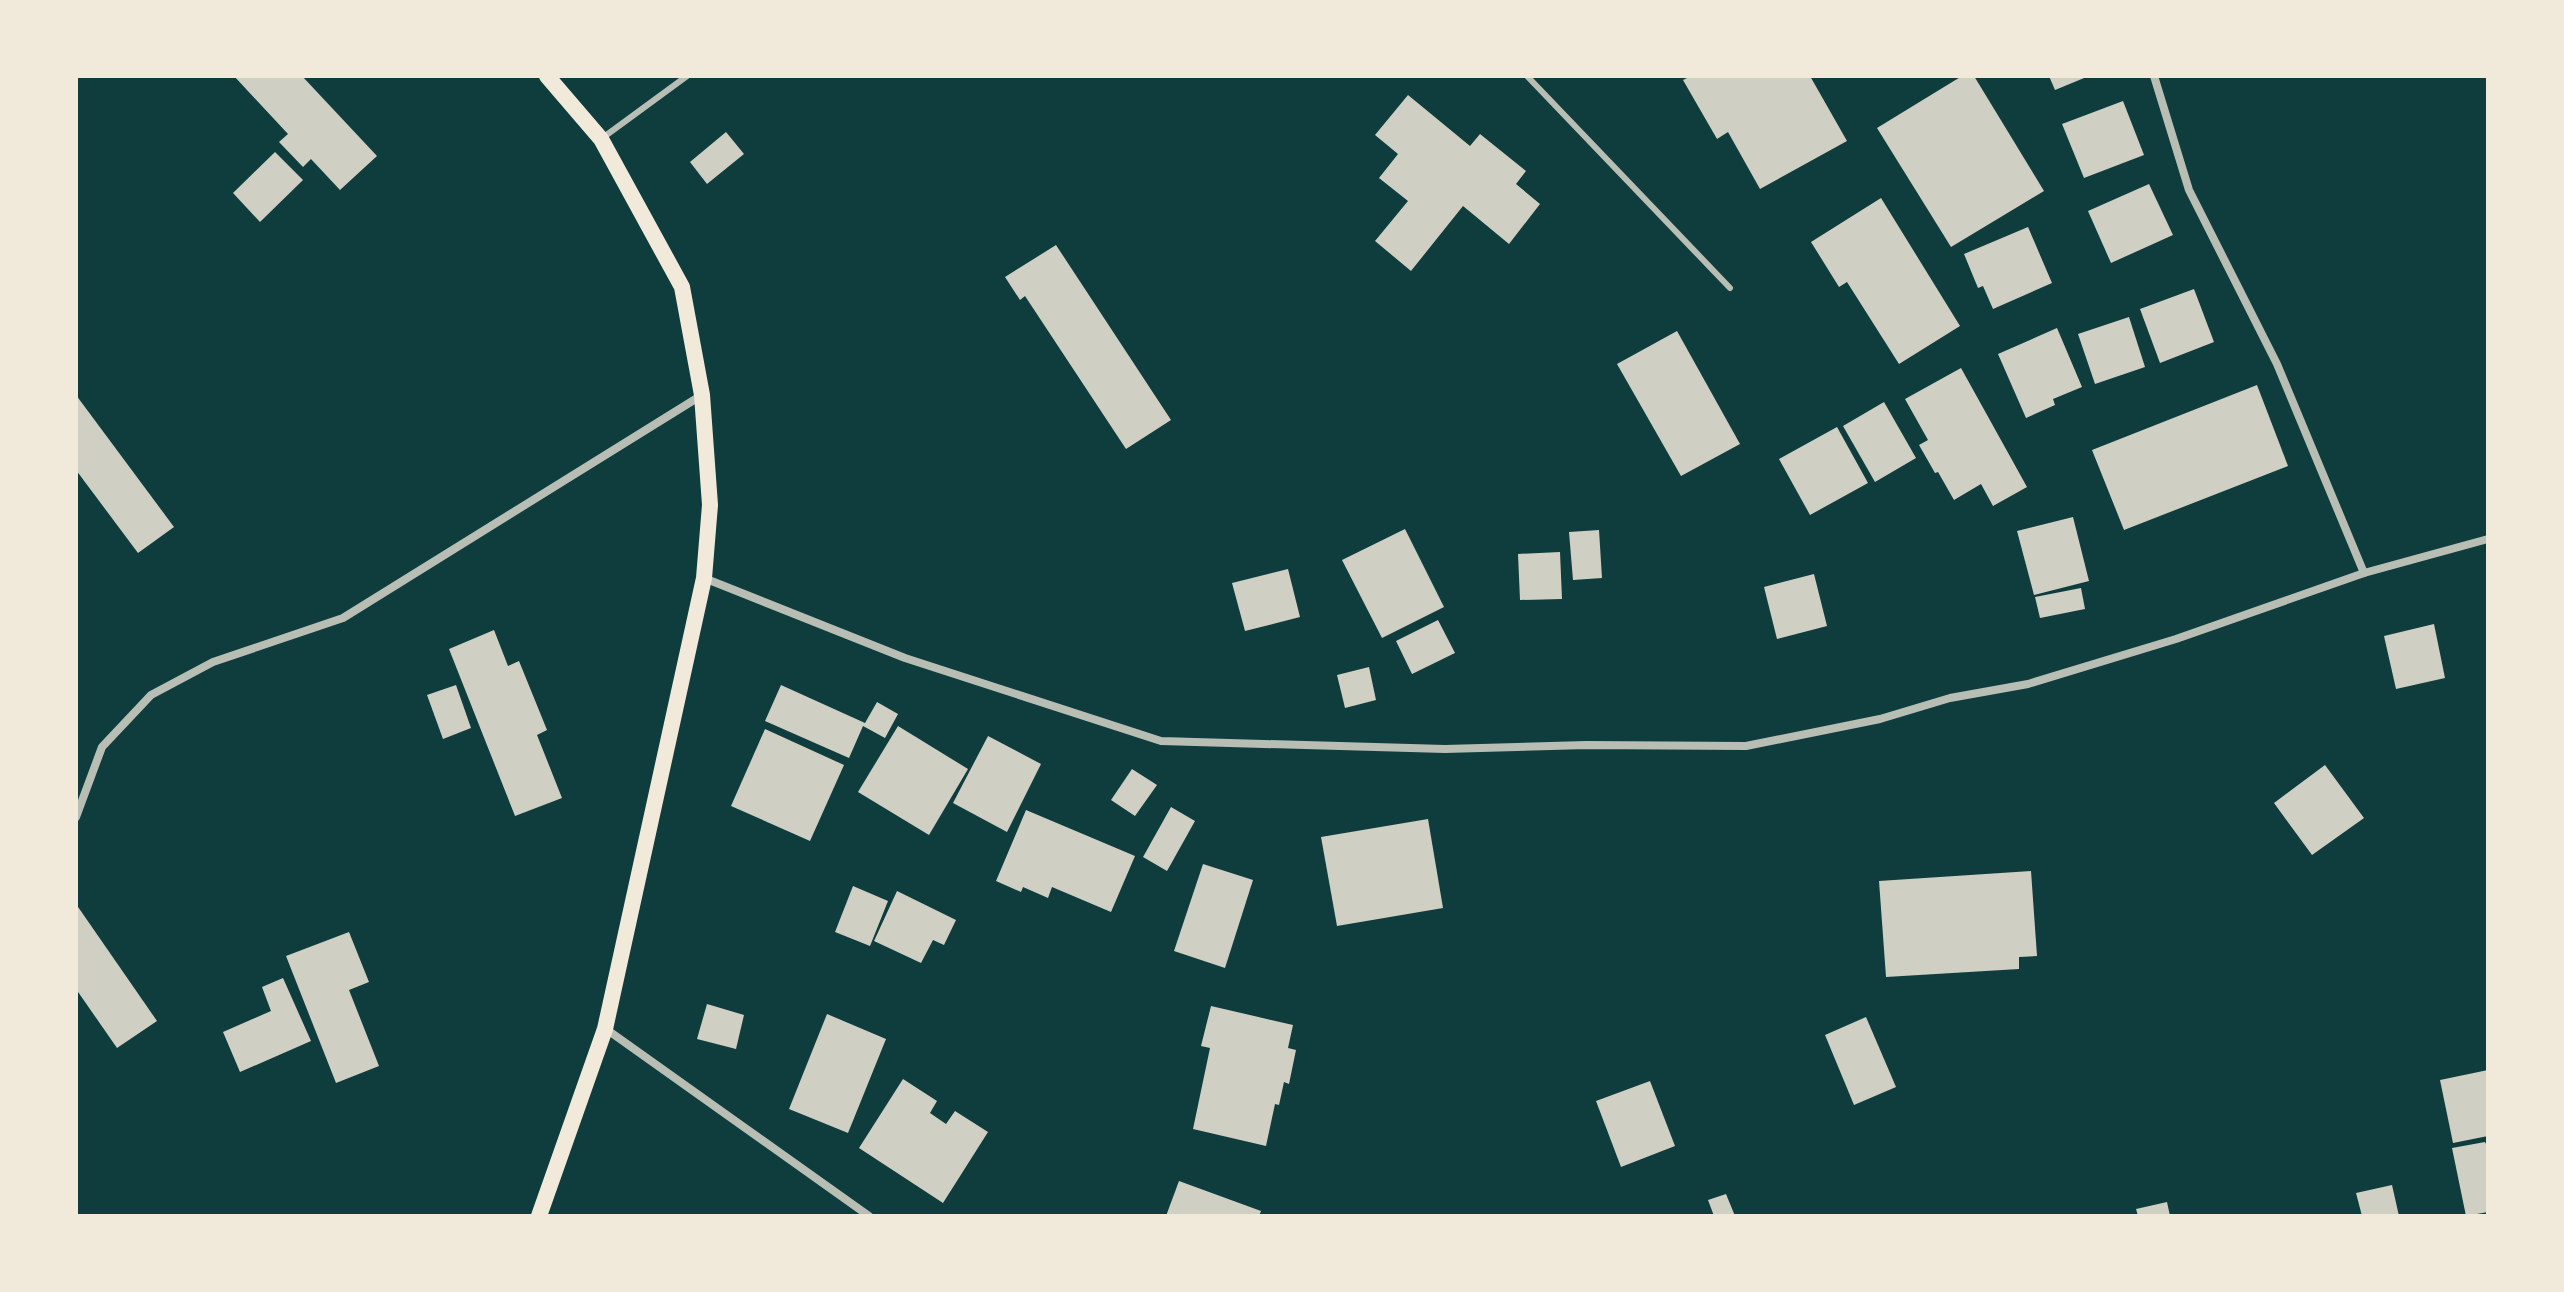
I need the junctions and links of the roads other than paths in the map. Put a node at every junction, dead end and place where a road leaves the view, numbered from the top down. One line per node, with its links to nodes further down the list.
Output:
1 (547, 76): 5 (main road)
2 (687, 76): 5 (lane)
3 (1527, 76): 6 (lane)
4 (2154, 76): 9 (street)
5 (601, 139): 7 (main road)
6 (1730, 288)
7 (702, 395): 10 (main road); 11 (street)
8 (2488, 539): 9 (street)
9 (2364, 573): 10 (street)
10 (704, 578): 12 (main road)
11 (76, 817)
12 (605, 1029): 13 (main road); 14 (street)
13 (539, 1216)
14 (869, 1216)

